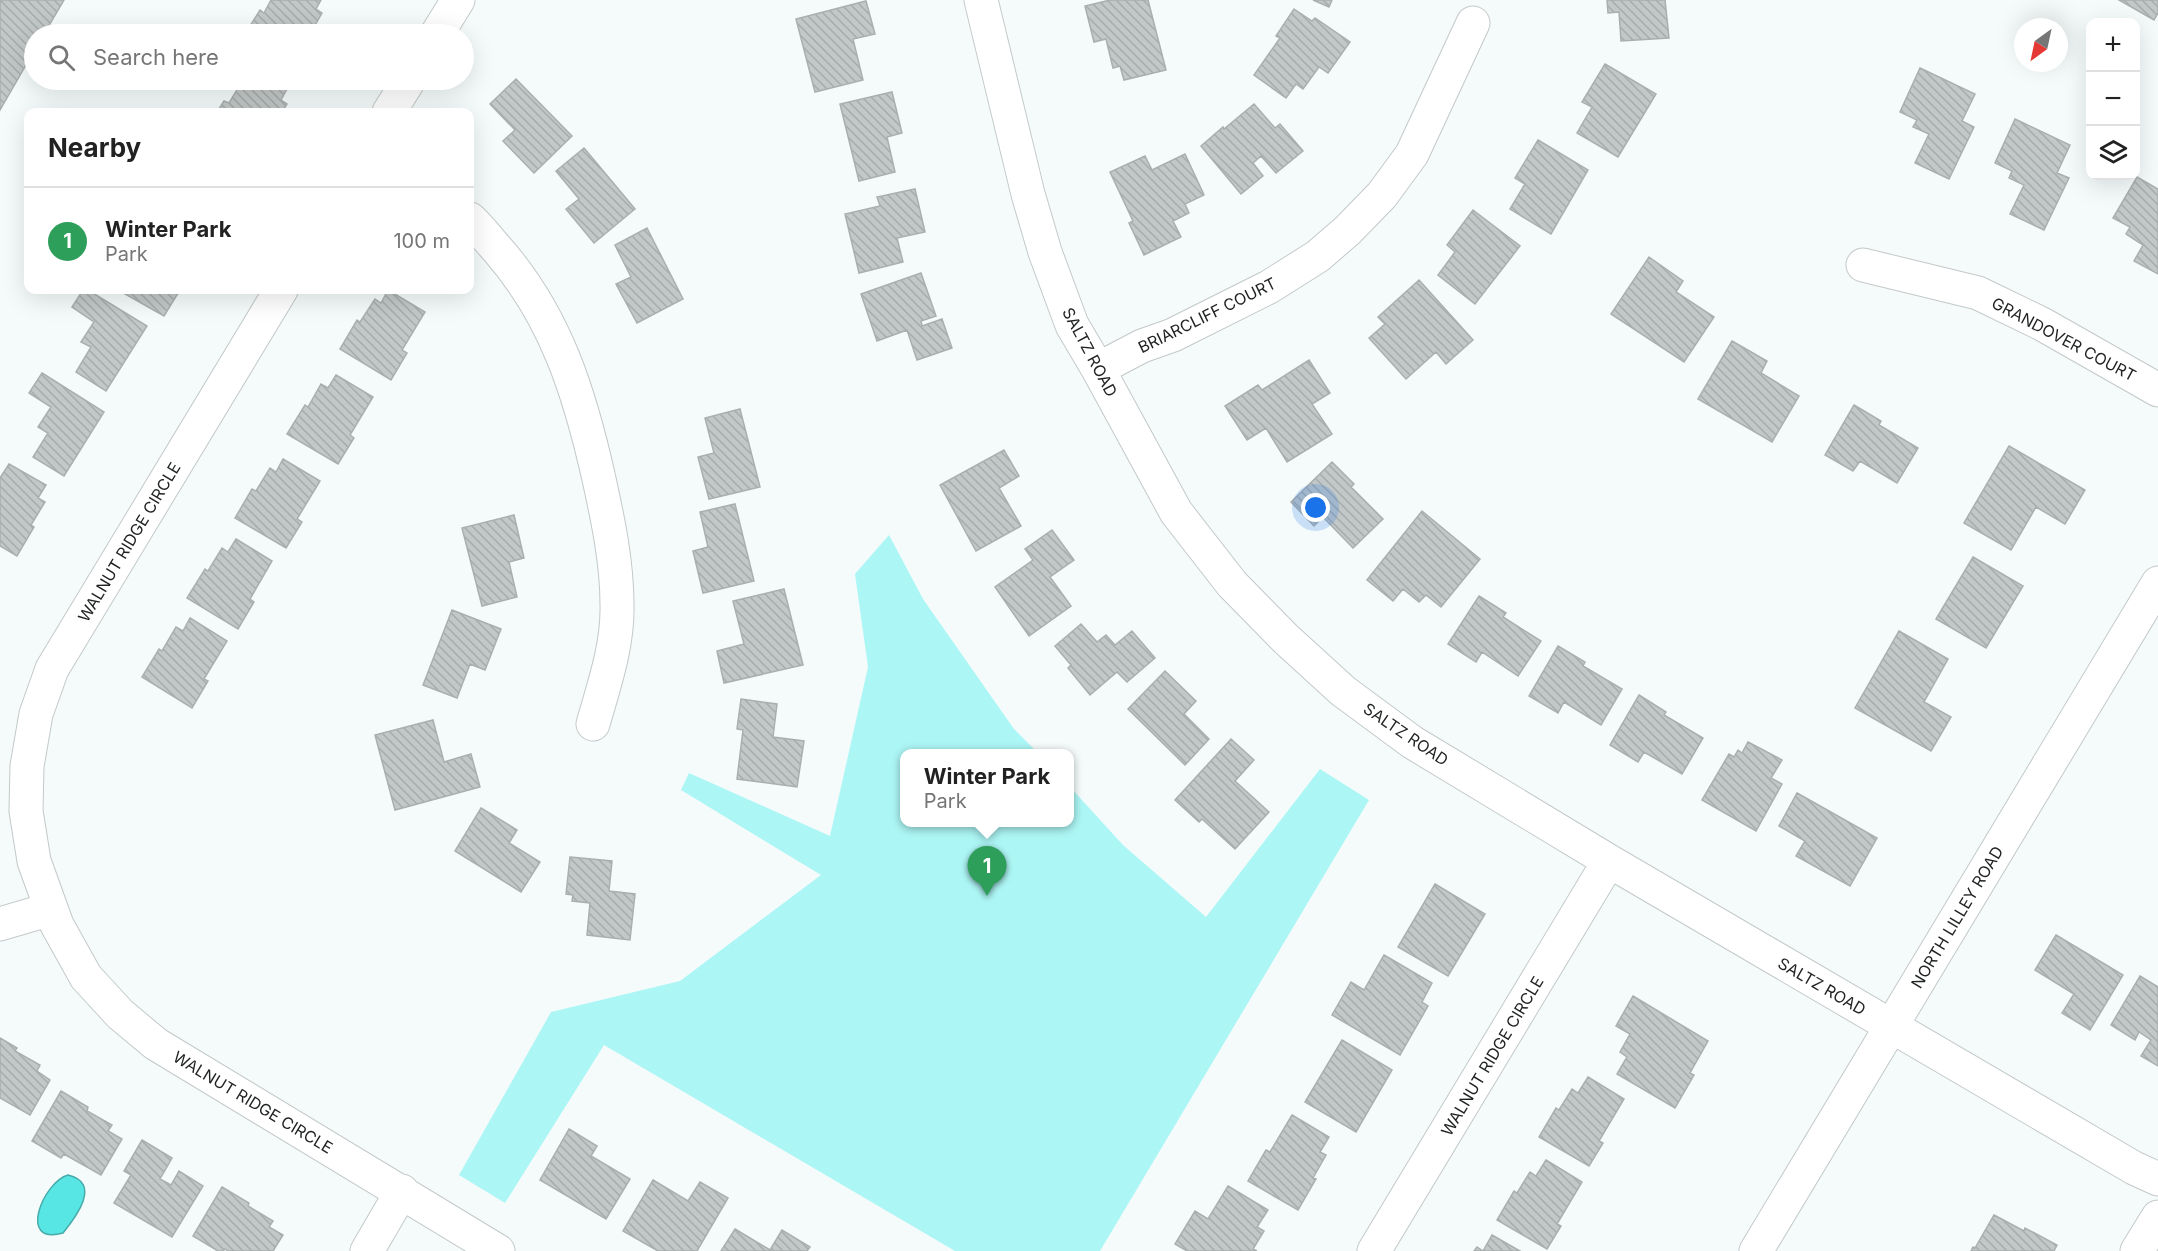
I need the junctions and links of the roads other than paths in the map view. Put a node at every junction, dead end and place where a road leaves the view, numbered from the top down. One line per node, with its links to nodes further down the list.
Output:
1 (458, 0): 4 (street)
2 (981, 0): 10 (street, SALTZ ROAD)
3 (1473, 23): 10 (street, BRIARCLIFF COURT)
4 (443, 24)
5 (403, 90): 6 (street)
6 (392, 108)
7 (474, 224): 13 (street)
8 (1863, 265): 11 (street, GRANDOVER COURT)
9 (279, 294): 14 (street, WALNUT RIDGE CIRCLE)
10 (1098, 369): 15 (street, SALTZ ROAD)
11 (2158, 390)
12 (2158, 583): 18 (street, NORTH LILLEY ROAD)
13 (593, 724)
14 (13, 814): 16 (street, WALNUT RIDGE CIRCLE)
15 (1609, 861): 18 (street, SALTZ ROAD); 24 (street, WALNUT RIDGE CIRCLE)
16 (51, 909): 17 (street); 20 (street, WALNUT RIDGE CIRCLE)
17 (0, 924)
18 (1891, 1026): 19 (street, SALTZ ROAD); 25 (street, NORTH LILLEY ROAD)
19 (2158, 1179)
20 (402, 1191): 22 (street); 23 (street, WALNUT RIDGE CIRCLE)
21 (2158, 1218): 26 (street)
22 (367, 1251)
23 (498, 1251)
24 (1374, 1251)
25 (1756, 1251)
26 (2137, 1251)

